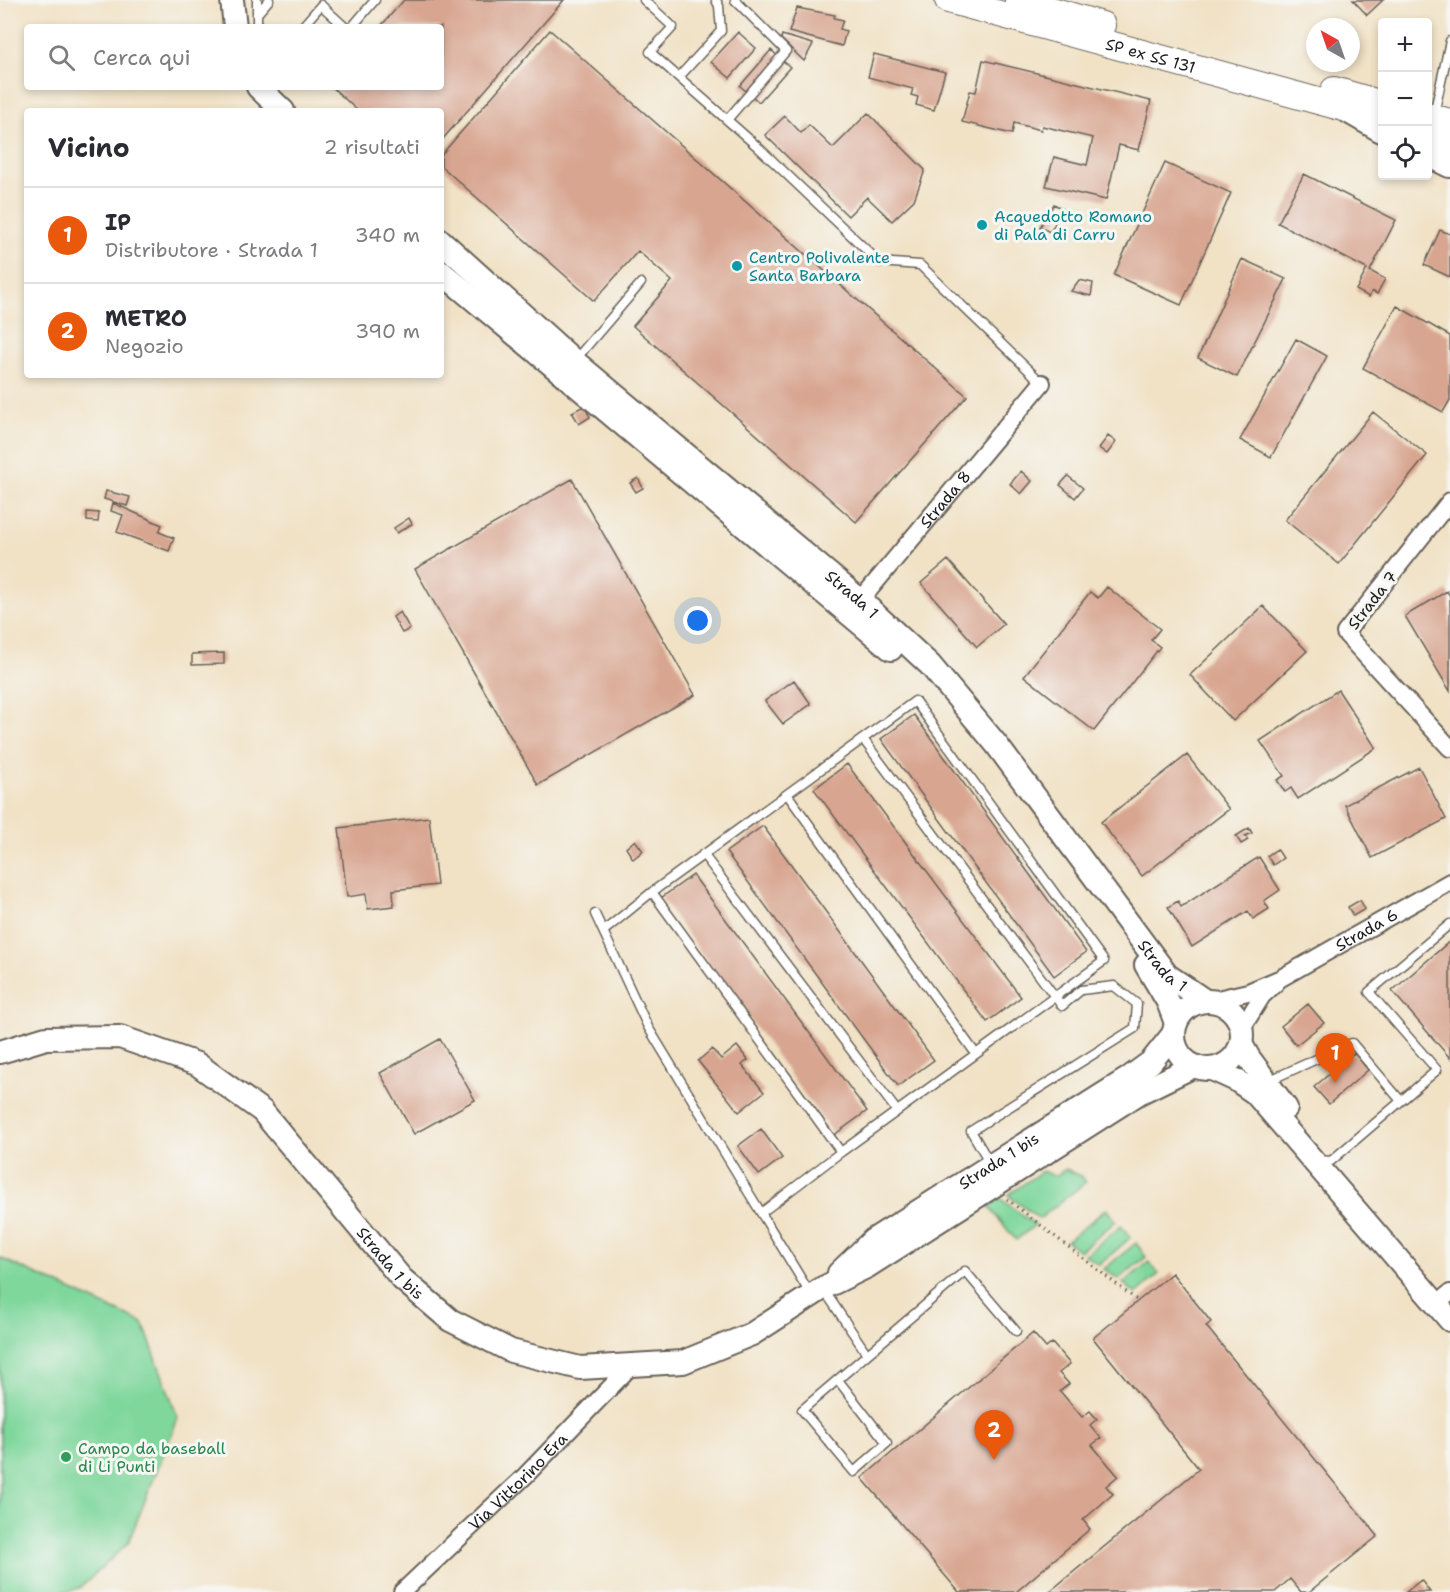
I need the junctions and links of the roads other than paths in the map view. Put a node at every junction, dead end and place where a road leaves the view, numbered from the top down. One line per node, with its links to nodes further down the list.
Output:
1 (232, 0): 11 (street)
2 (256, 0): 10 (lane)
3 (269, 0): 10 (lane)
4 (375, 0): 15 (lane)
5 (644, 0): 17 (lane)
6 (716, 0): 17 (lane)
7 (735, 0): 25 (lane)
8 (948, 0): 23 (main road, SP ex SS 131)
9 (1018, 0): 20 (main road, SP ex SS 131)
10 (257, 14): 12 (lane)
11 (235, 24)
12 (257, 24)
13 (305, 24): 14 (lane)
14 (342, 24)
15 (354, 24)
16 (1450, 41): 27 (lane)
17 (679, 77): 25 (lane)
18 (246, 90): 21 (street)
19 (261, 90): 22 (street)
20 (1378, 103)
21 (257, 108)
22 (280, 108)
23 (1352, 110): 24 (highway); 26 (highway)
24 (1378, 118)
25 (728, 120): 34 (lane)
26 (1380, 126)
27 (1438, 126)
28 (1432, 154): 29 (highway)
29 (1450, 162)
30 (444, 244): 33 (street, Strada 1)
31 (444, 274): 36 (street, Strada 1)
32 (641, 283): 33 (lane)
33 (574, 361): 36 (street, Strada 1)
34 (1041, 383): 36 (street, Strada 8)
35 (1450, 501): 38 (street, Strada 7)
36 (855, 607): 48 (street, Strada 1); 49 (street, Strada 1)
37 (862, 739): 39 (lane); 47 (lane); 47 (lane)
38 (1450, 748)
39 (787, 794): 40 (lane); 52 (lane)
40 (703, 854): 42 (lane); 56 (lane)
41 (1450, 882): 46 (street, Strada 6)
42 (652, 892): 45 (lane); 57 (lane)
43 (595, 914): 45 (lane)
44 (1450, 924): 55 (lane)
45 (604, 930): 60 (lane)
46 (1281, 978): 48 (street, Strada 6); 50 (street, Strada 6)
47 (1055, 996): 52 (lane); 59 (lane)
48 (1208, 1000): 49 (street); 50 (street)
49 (1175, 1028): 53 (street); 59 (street, Strada 1 bis)
50 (1242, 1036): 53 (street); 54 (street)
51 (0, 1052): 65 (street, Strada 1 bis)
52 (976, 1054): 56 (lane)
53 (1203, 1067): 58 (street); 59 (street, Strada 1 bis)
54 (1266, 1082): 55 (lane); 58 (street)
55 (1401, 1101): 58 (lane)
56 (897, 1111): 57 (lane)
57 (840, 1152): 60 (lane)
58 (1322, 1161): 62 (street)
59 (995, 1178): 61 (street, Strada 1 bis)
60 (761, 1213): 61 (lane)
61 (817, 1292): 64 (lane); 65 (street, Strada 1 bis)
62 (1446, 1303)
63 (1016, 1331): 64 (lane)
64 (867, 1354): 66 (lane)
65 (630, 1367): 67 (street, Via Vittorino Era)
66 (838, 1380): 66 (lane)
67 (402, 1592)

